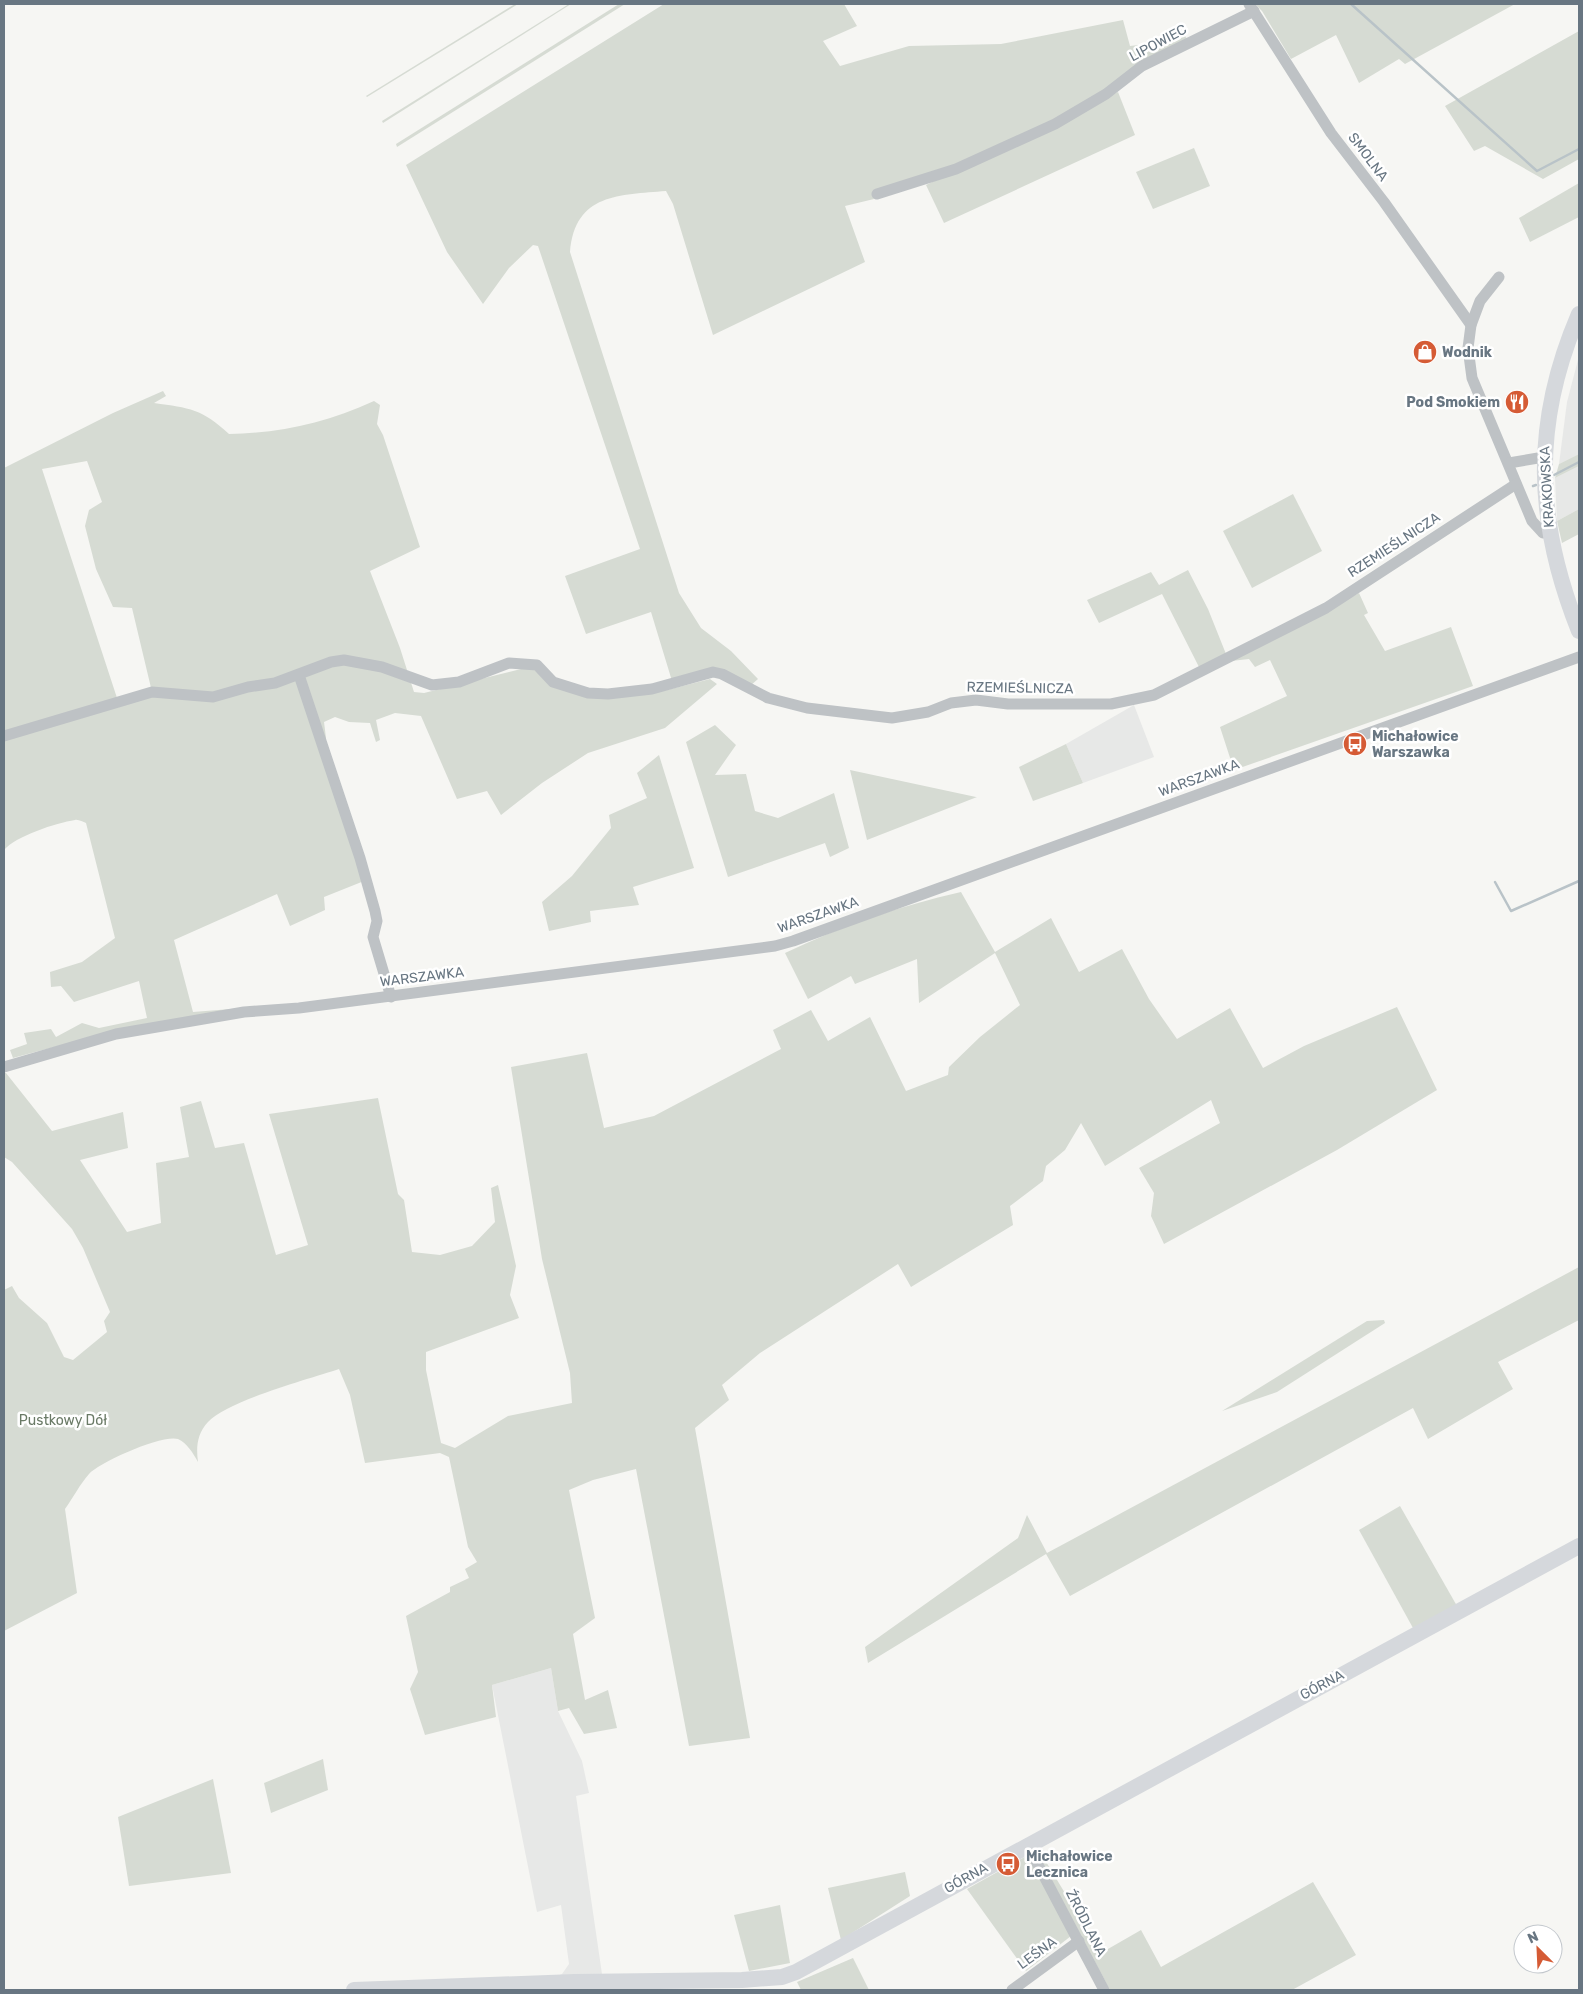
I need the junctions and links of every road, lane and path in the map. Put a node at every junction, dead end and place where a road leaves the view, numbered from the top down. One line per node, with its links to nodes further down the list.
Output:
1 (1251, 8): 2 (street, LIPOWIEC); 5 (street, SMOLNA)
2 (877, 194)
3 (1499, 277): 5 (street)
4 (1579, 314): 6 (street, KRAKOWSKA)
5 (1470, 325): 7 (street)
6 (1544, 457): 7 (street); 9 (street, KRAKOWSKA)
7 (1509, 463): 8 (street)
8 (1516, 484): 9 (street); 12 (street, RZEMIEŚLNICZA)
9 (1549, 532): 10 (street, KRAKOWSKA)
10 (1579, 631)
11 (1579, 657): 14 (street, WARSZAWKA)
12 (299, 675): 13 (street, RZEMIEŚLNICZA); 14 (street)
13 (4, 736)
14 (391, 997): 15 (street, WARSZAWKA)
15 (4, 1067)
16 (1579, 1546): 17 (street, GÓRNA)
17 (1027, 1844): 18 (street, ŹRÓDLANA); 19 (street, GÓRNA)
18 (1079, 1941): 20 (street, LEŚNA); 21 (street, ŹRÓDLANA)
19 (354, 1990)
20 (1012, 1990)
21 (1104, 1990)

